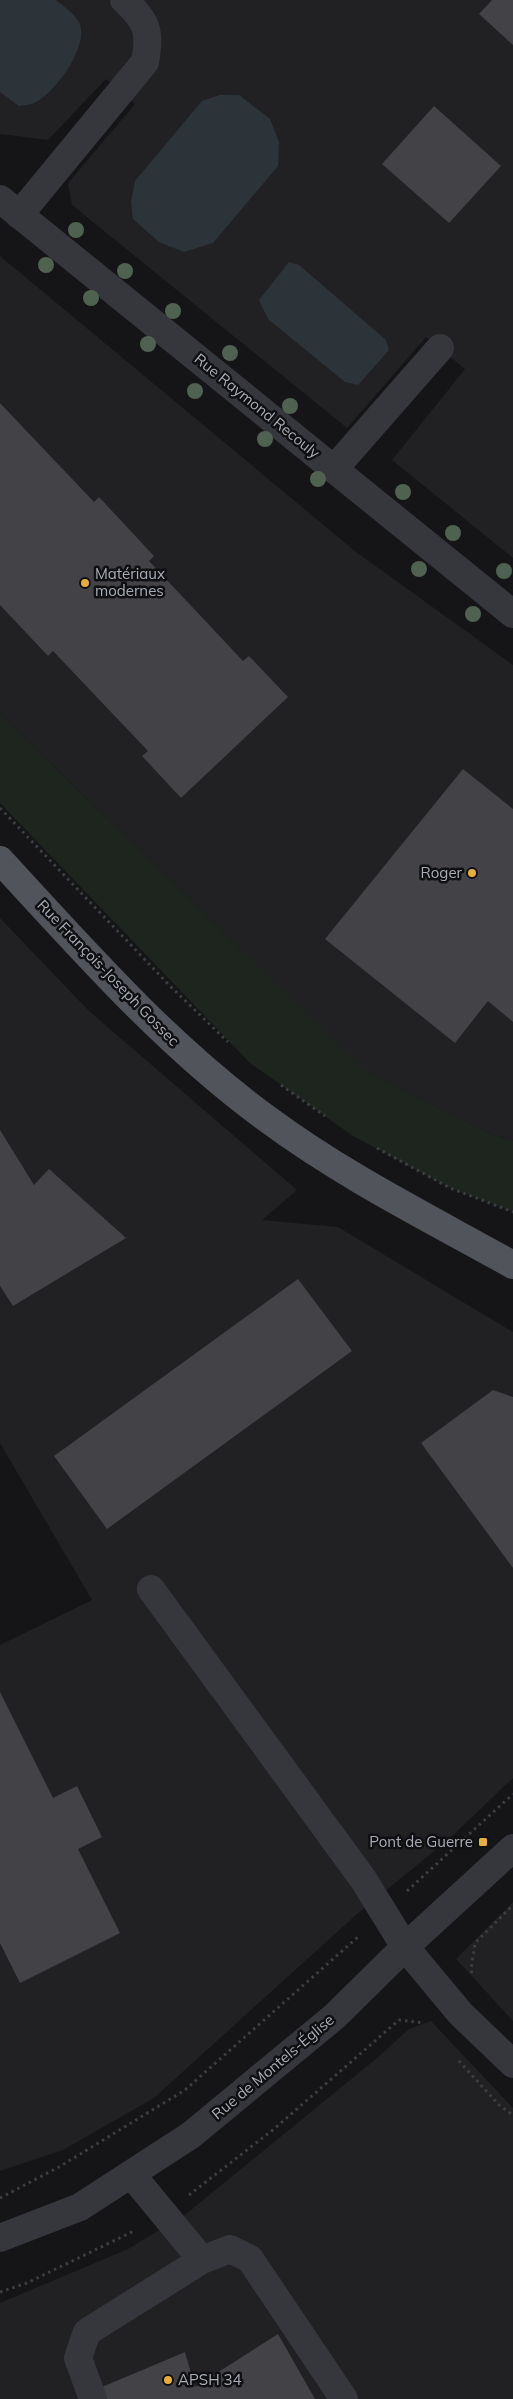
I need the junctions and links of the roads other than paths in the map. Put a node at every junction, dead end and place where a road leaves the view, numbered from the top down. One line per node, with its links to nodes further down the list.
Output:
1 (124, 0): 2 (street)
2 (10, 207): 4 (street, Rue Raymond Recouly)
3 (440, 348): 4 (street)
4 (334, 469): 5 (street, Rue Raymond Recouly)
5 (513, 614)
6 (0, 860): 7 (main road, Rue François-Joseph Gossec)
7 (447, 1228): 8 (main road, Rue François-Joseph Gossec); 9 (main road, Rue François-Joseph Gossec)
8 (513, 1246)
9 (513, 1265)
10 (151, 1589): 12 (street)
11 (513, 1848): 12 (street, Rue de Montels-Église)
12 (405, 1947): 13 (street); 14 (street, Rue de Montels-Église)
13 (513, 2064)
14 (132, 2174): 15 (street, Rue de Montels-Église); 16 (street)
15 (0, 2238)
16 (202, 2260): 17 (street); 18 (street)
17 (93, 2399)
18 (344, 2399)

